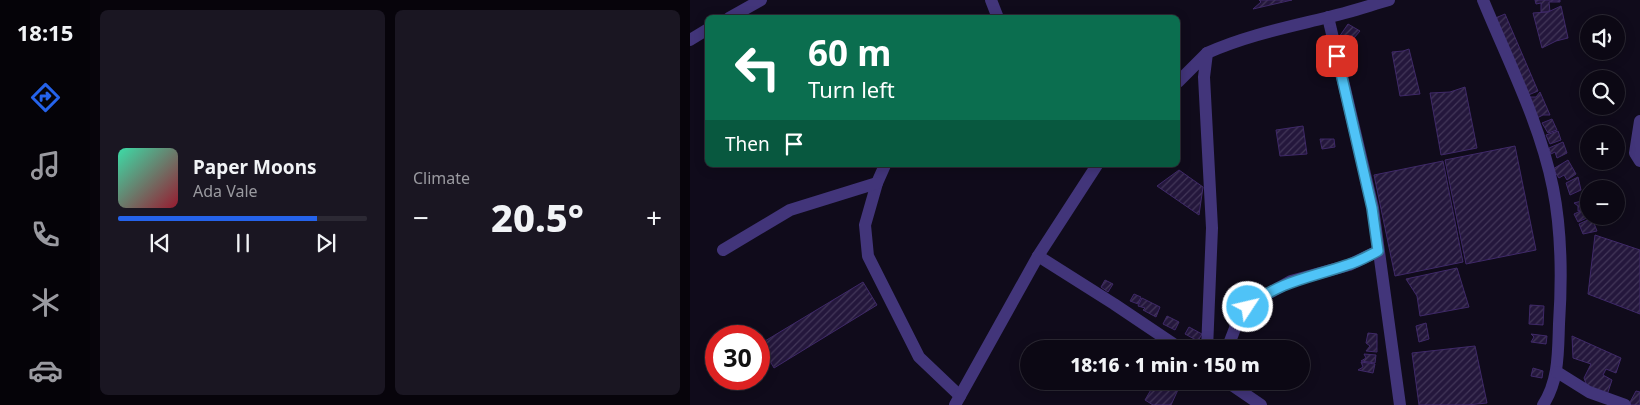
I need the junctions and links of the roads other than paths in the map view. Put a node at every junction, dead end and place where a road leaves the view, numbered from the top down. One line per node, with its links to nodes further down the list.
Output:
1 (760, 0): 5 (street)
2 (991, 0): 6 (street)
3 (1389, 0): 7 (street)
4 (1483, 0): 23 (street)
5 (734, 15)
6 (997, 15)
7 (1328, 17): 10 (street); 18 (street)
8 (705, 31): 9 (street)
9 (690, 40)
10 (1206, 53): 11 (street); 21 (street)
11 (1180, 80)
12 (1640, 121): 13 (street)
13 (1640, 161)
14 (884, 167): 16 (street)
15 (1096, 167): 19 (street)
16 (877, 183): 17 (street); 25 (street)
17 (723, 250)
18 (1378, 251): 22 (street); 27 (street)
19 (1038, 256): 20 (street); 25 (street)
20 (1168, 340)
21 (1207, 340)
22 (1230, 340)
23 (1557, 372): 28 (street); 29 (street)
24 (1239, 390): 26 (street)
25 (957, 400)
26 (1260, 405)
27 (1400, 405)
28 (1543, 405)
29 (1625, 405)

